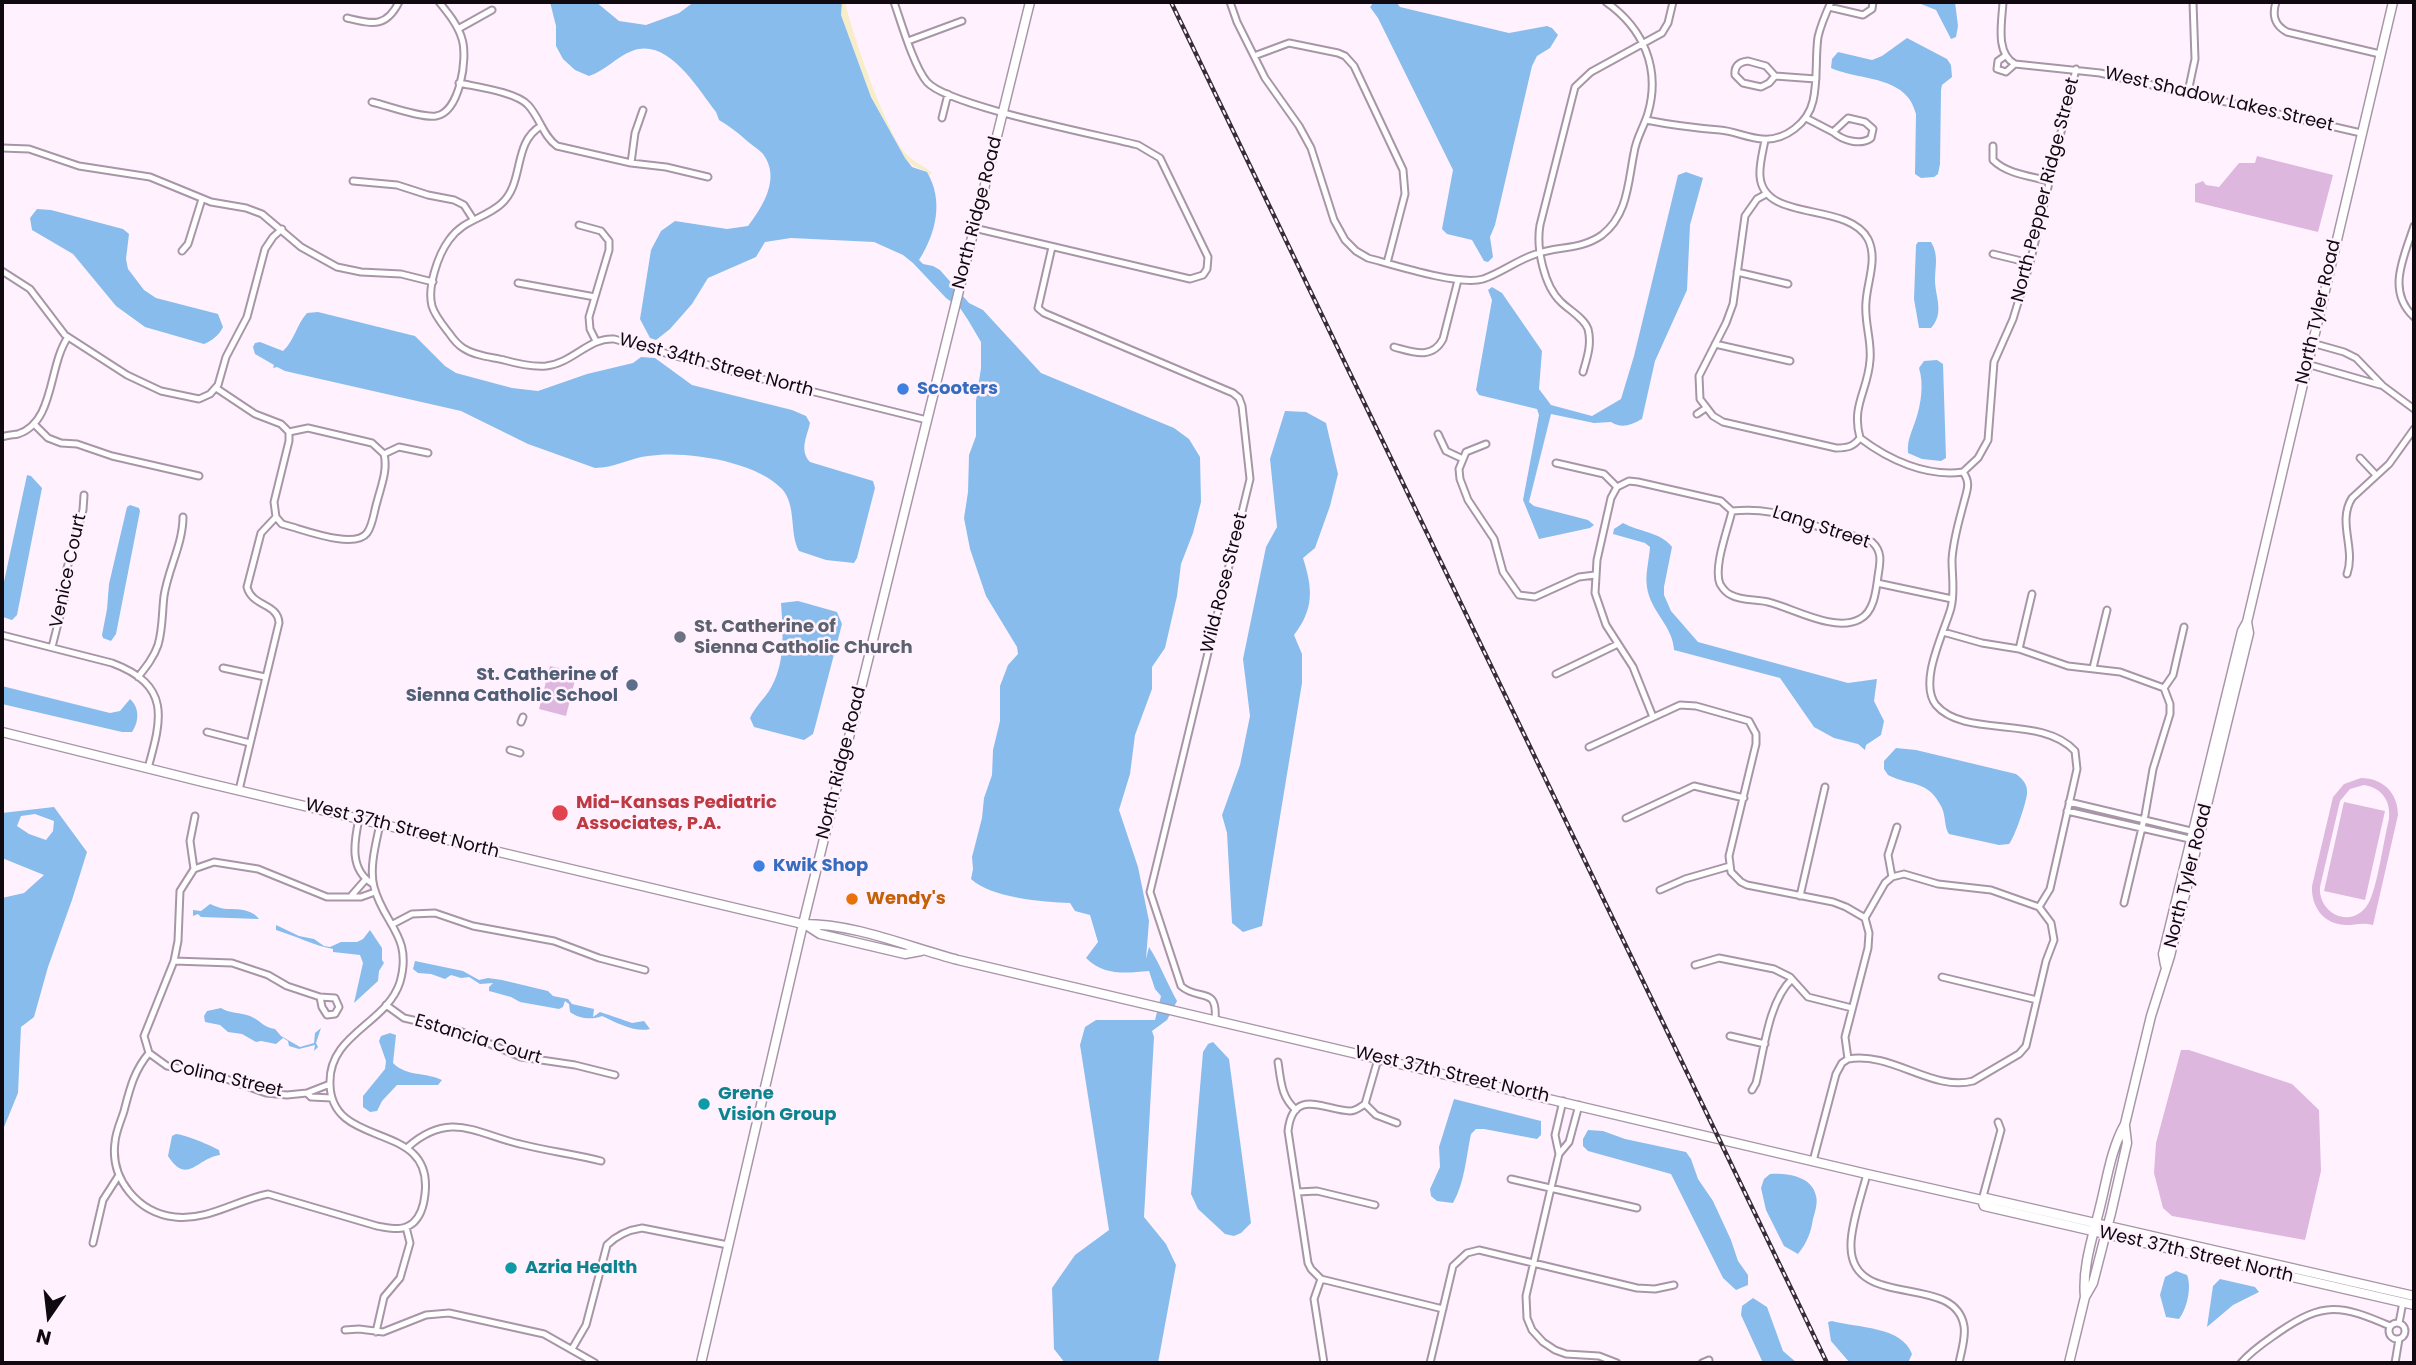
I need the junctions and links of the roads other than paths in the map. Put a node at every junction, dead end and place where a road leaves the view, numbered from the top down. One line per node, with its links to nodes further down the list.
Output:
1 (399, 2): 15 (street)
2 (439, 2): 17 (street)
3 (894, 2): 18 (street)
4 (1030, 2): 32 (street, North Ridge Road)
5 (1230, 2): 21 (street)
6 (1606, 2): 19 (street)
7 (1673, 2): 19 (street)
8 (1873, 2): 13 (street)
9 (2003, 2): 22 (street)
10 (2193, 2): 28 (street)
11 (2276, 2): 20 (street)
12 (2393, 2): 20 (street, North Tyler Road)
13 (1830, 5): 26 (street)
14 (492, 10): 17 (street)
15 (347, 18)
16 (962, 21): 18 (street)
17 (458, 29): 27 (street)
18 (908, 41): 29 (street)
19 (1643, 44): 35 (street); 55 (street)
20 (2380, 54): 38 (street, North Tyler Road)
21 (1254, 56): 57 (street); 57 (street)
22 (2005, 56): 23 (street); 23 (street, North Pepper Ridge Street)
23 (2015, 64): 24 (street, North Pepper Ridge Street)
24 (2076, 69): 28 (street, West Shadow Lakes Street); 45 (street, North Pepper Ridge Street)
25 (1775, 76): 25 (street); 26 (street)
26 (1816, 79): 33 (street)
27 (459, 83): 30 (street); 36 (street)
28 (2188, 92): 38 (street, West Shadow Lakes Street)
29 (948, 94): 32 (street); 34 (street)
30 (372, 102)
31 (643, 110): 42 (street)
32 (1003, 111): 51 (street, North Ridge Road); 53 (street)
33 (1806, 117): 37 (street); 39 (street)
34 (942, 118)
35 (1646, 120): 39 (street); 55 (street)
36 (541, 126): 42 (street); 48 (street)
37 (1833, 132): 37 (street)
38 (2361, 133): 69 (street, North Tyler Road)
39 (1765, 139): 46 (street)
40 (1993, 146): 45 (street)
41 (2, 148): 47 (street)
42 (631, 163): 43 (street)
43 (708, 177)
44 (353, 181): 48 (street)
45 (2049, 181): 58 (street, North Pepper Ridge Street)
46 (1766, 194): 60 (street); 86 (street)
47 (202, 199): 52 (street); 54 (street)
48 (472, 219): 62 (street)
49 (579, 225): 65 (street)
50 (2414, 227): 66 (street)
51 (974, 228): 53 (street); 80 (street, North Ridge Road)
52 (282, 229): 62 (street); 76 (street)
53 (1052, 247): 165 (street, Wild Rose Street)
54 (182, 251)
55 (1540, 252): 61 (street); 74 (street)
56 (1993, 254): 58 (street)
57 (1387, 263): 61 (street)
58 (2030, 263): 93 (street, North Pepper Ridge Street)
59 (2, 271): 67 (street)
60 (1737, 272): 64 (street); 70 (street)
61 (1458, 280): 71 (street)
62 (433, 282): 68 (street, West 34th Street North)
63 (518, 283): 65 (street)
64 (1788, 284)
65 (595, 297): 68 (street)
66 (2414, 317)
67 (68, 337): 76 (street); 81 (street)
68 (596, 341): 80 (street, West 34th Street North)
69 (2312, 343): 73 (street, North Tyler Road); 75 (street)
70 (1715, 344): 72 (street); 77 (street)
71 (1394, 347)
72 (1790, 361)
73 (2307, 364): 75 (street); 139 (street, North Tyler Road)
74 (1583, 372)
75 (2383, 386): 78 (street)
76 (216, 388): 83 (street)
77 (1706, 408): 79 (street); 86 (street)
78 (2414, 409)
79 (1697, 414)
80 (927, 419): 155 (street, North Ridge Road)
81 (34, 424): 85 (street); 94 (street)
82 (2414, 429): 95 (street)
83 (289, 432): 89 (street); 100 (street)
84 (1438, 434): 91 (street)
85 (2, 437)
86 (1860, 438): 93 (street)
87 (1486, 444): 91 (street)
88 (428, 453): 89 (street)
89 (384, 454): 100 (street)
90 (2360, 457): 95 (street)
91 (1463, 459): 102 (street)
92 (1556, 463): 96 (street)
93 (1963, 472): 105 (street)
94 (199, 475)
95 (2376, 475): 101 (street)
96 (1617, 487): 98 (street, Lang Street); 102 (street)
97 (84, 495): 111 (street, Venice Court)
98 (1732, 511): 103 (street, Lang Street); 103 (street)
99 (183, 517): 116 (street)
100 (276, 517): 117 (street)
101 (2347, 574)
102 (1595, 575): 110 (street)
103 (1877, 583): 105 (street)
104 (2032, 594): 112 (street)
105 (1952, 599): 108 (street)
106 (2107, 610): 114 (street)
107 (2184, 627): 118 (street)
108 (1943, 632): 112 (street); 130 (street)
109 (2, 635): 111 (street)
110 (1618, 645): 115 (street); 119 (street)
111 (52, 647): 116 (street)
112 (2019, 649): 114 (street)
113 (223, 668): 117 (street)
114 (2093, 668): 118 (street)
115 (1556, 674)
116 (138, 677): 126 (street)
117 (265, 677): 122 (street)
118 (2164, 688): 135 (street)
119 (1653, 717): 123 (street); 129 (street)
120 (2, 732): 126 (street, West 37th Street North)
121 (206, 732): 122 (street)
122 (250, 743): 128 (street)
123 (1590, 747)
124 (510, 750): 125 (street)
125 (520, 752)
126 (148, 768): 128 (street, West 37th Street North)
127 (1825, 787): 150 (street)
128 (239, 790): 134 (street, West 37th Street North)
129 (1744, 799): 133 (street); 142 (street)
130 (2069, 802): 131 (street); 135 (street)
131 (2067, 811): 138 (street); 152 (street)
132 (195, 816): 143 (street)
133 (1626, 818)
134 (359, 819): 136 (street, West 37th Street North); 145 (street)
135 (2144, 819): 138 (street); 139 (street)
136 (380, 824): 141 (street, West 37th Street North); 146 (street)
137 (1897, 827): 144 (street)
138 (2142, 829): 139 (street); 151 (street)
139 (2196, 837): 183 (street, North Tyler Road)
140 (493, 841): 141 (street)
141 (490, 851): 155 (street, West 37th Street North)
142 (1730, 866): 147 (street); 150 (street)
143 (194, 869): 149 (street); 156 (street)
144 (1892, 877): 152 (street); 153 (street)
145 (366, 879): 146 (street); 149 (street)
146 (373, 884): 148 (street)
147 (1660, 890)
148 (376, 892): 149 (street); 154 (street)
149 (352, 895)
150 (1800, 896): 153 (street)
151 (2123, 903)
152 (2039, 907): 162 (street)
153 (1865, 918): 164 (street)
154 (393, 924): 158 (street); 163 (street)
155 (803, 924): 165 (street, West 37th Street North); 200 (street, North Ridge Road)
156 (174, 961): 161 (street); 168 (street)
157 (1695, 965): 160 (street)
158 (645, 970)
159 (1942, 977): 162 (street)
160 (1792, 979): 164 (street); 167 (street)
161 (320, 997)
162 (2038, 1000): 170 (street)
163 (386, 1005): 172 (street, Estancia Court); 173 (street)
164 (1852, 1008): 170 (street)
165 (1214, 1020): 169 (street, West 37th Street North)
166 (1730, 1036): 167 (street)
167 (1765, 1044): 174 (street)
168 (149, 1052): 175 (street, Colina Street); 189 (street)
169 (1378, 1058): 177 (street, West 37th Street North); 178 (street)
170 (1848, 1059): 187 (street)
171 (1278, 1062): 180 (street)
172 (615, 1075)
173 (330, 1084): 175 (street, Colina Street); 176 (street)
174 (1752, 1090)
175 (307, 1093): 176 (street, Colina Street)
176 (332, 1098): 184 (street)
177 (1563, 1101): 179 (street, West 37th Street North); 185 (street)
178 (1365, 1104): 180 (street); 182 (street)
179 (1579, 1105): 185 (street); 187 (street, West 37th Street North)
180 (1296, 1110): 192 (street)
181 (1998, 1122): 193 (street)
182 (1397, 1123)
183 (2125, 1124): 197 (street, North Tyler Road); 198 (street, North Tyler Road)
184 (408, 1147): 186 (street); 196 (street)
185 (1559, 1154): 191 (street)
186 (601, 1161)
187 (1813, 1161): 188 (street, West 37th Street North)
188 (1867, 1174): 193 (street, West 37th Street North); 222 (street)
189 (119, 1175): 196 (street); 199 (street)
190 (1511, 1179): 191 (street)
191 (1551, 1188): 195 (street); 201 (street)
192 (1297, 1192): 194 (street); 202 (street)
193 (1983, 1200): 197 (street, West 37th Street North)
194 (1376, 1205)
195 (1637, 1208)
196 (406, 1227): 212 (street)
197 (2095, 1227): 198 (street, West 37th Street North); 205 (street, North Tyler Road)
198 (2107, 1230): 204 (street, West 37th Street North); 205 (street, North Tyler Road); 206 (street, West 37th Street North)
199 (93, 1244)
200 (729, 1245): 214 (street); 217 (street, North Ridge Road)
201 (1534, 1264): 203 (street); 208 (street); 220 (street)
202 (1321, 1279): 208 (street); 218 (street)
203 (1674, 1284)
204 (2414, 1296)
205 (2085, 1297): 223 (street, North Tyler Road)
206 (2403, 1302): 207 (street, West 37th Street North); 209 (street)
207 (2414, 1305)
208 (1443, 1308): 219 (street)
209 (2399, 1323): 210 (street); 213 (street)
210 (2390, 1326): 213 (street); 224 (street)
211 (345, 1330): 212 (street)
212 (376, 1332): 214 (street)
213 (2399, 1339): 225 (street)
214 (572, 1349): 216 (street)
215 (1709, 1360): 221 (street)
216 (595, 1363)
217 (701, 1363)
218 (1324, 1363)
219 (1430, 1363)
220 (1617, 1363)
221 (1702, 1363)
222 (1959, 1363)
223 (2069, 1363)
224 (2241, 1363)
225 (2395, 1363)

